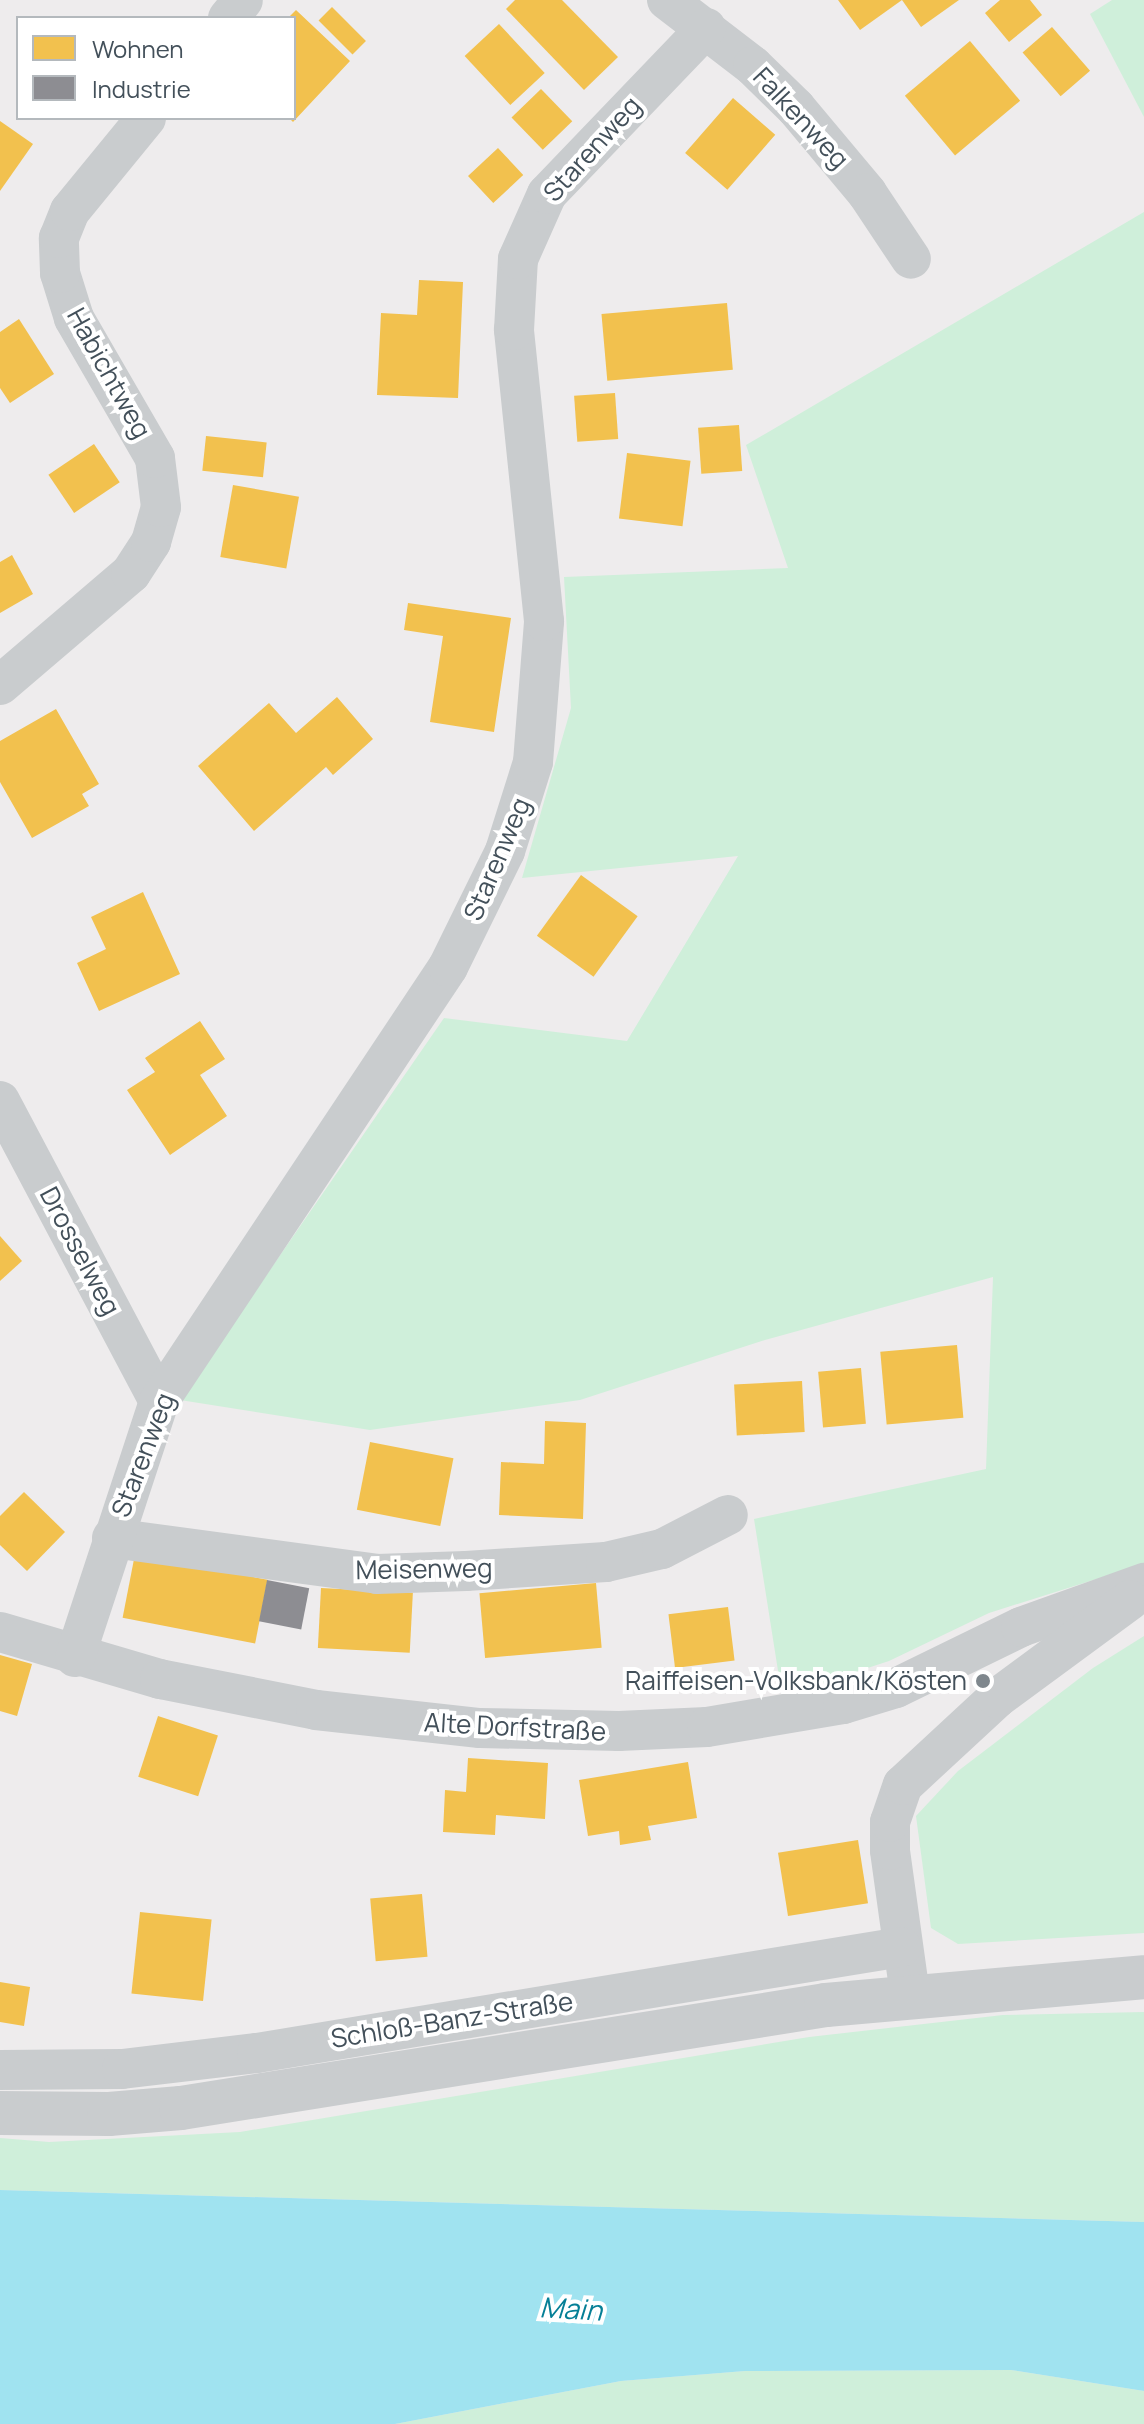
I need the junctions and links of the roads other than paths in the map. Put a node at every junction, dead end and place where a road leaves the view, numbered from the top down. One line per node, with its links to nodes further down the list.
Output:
1 (243, 0): 3 (street)
2 (667, 0): 4 (street, Falkenweg)
3 (230, 16)
4 (706, 28): 6 (street, Falkenweg); 9 (street, Starenweg)
5 (144, 120): 7 (street, Habichtweg)
6 (911, 259)
7 (0, 685)
8 (0, 1101): 9 (street, Drosselweg)
9 (159, 1401): 11 (street, Starenweg)
10 (728, 1515): 11 (street, Meisenweg)
11 (112, 1538): 15 (street, Starenweg)
12 (1144, 1583): 15 (street, Alte Dorfstraße)
13 (1144, 1590): 16 (street)
14 (0, 1632): 15 (street, Alte Dorfstraße)
15 (75, 1657)
16 (901, 1947): 18 (street); 19 (street, Schloß-Banz-Straße)
17 (1144, 1977): 18 (street)
18 (910, 1995): 20 (street)
19 (0, 2070)
20 (0, 2113)

